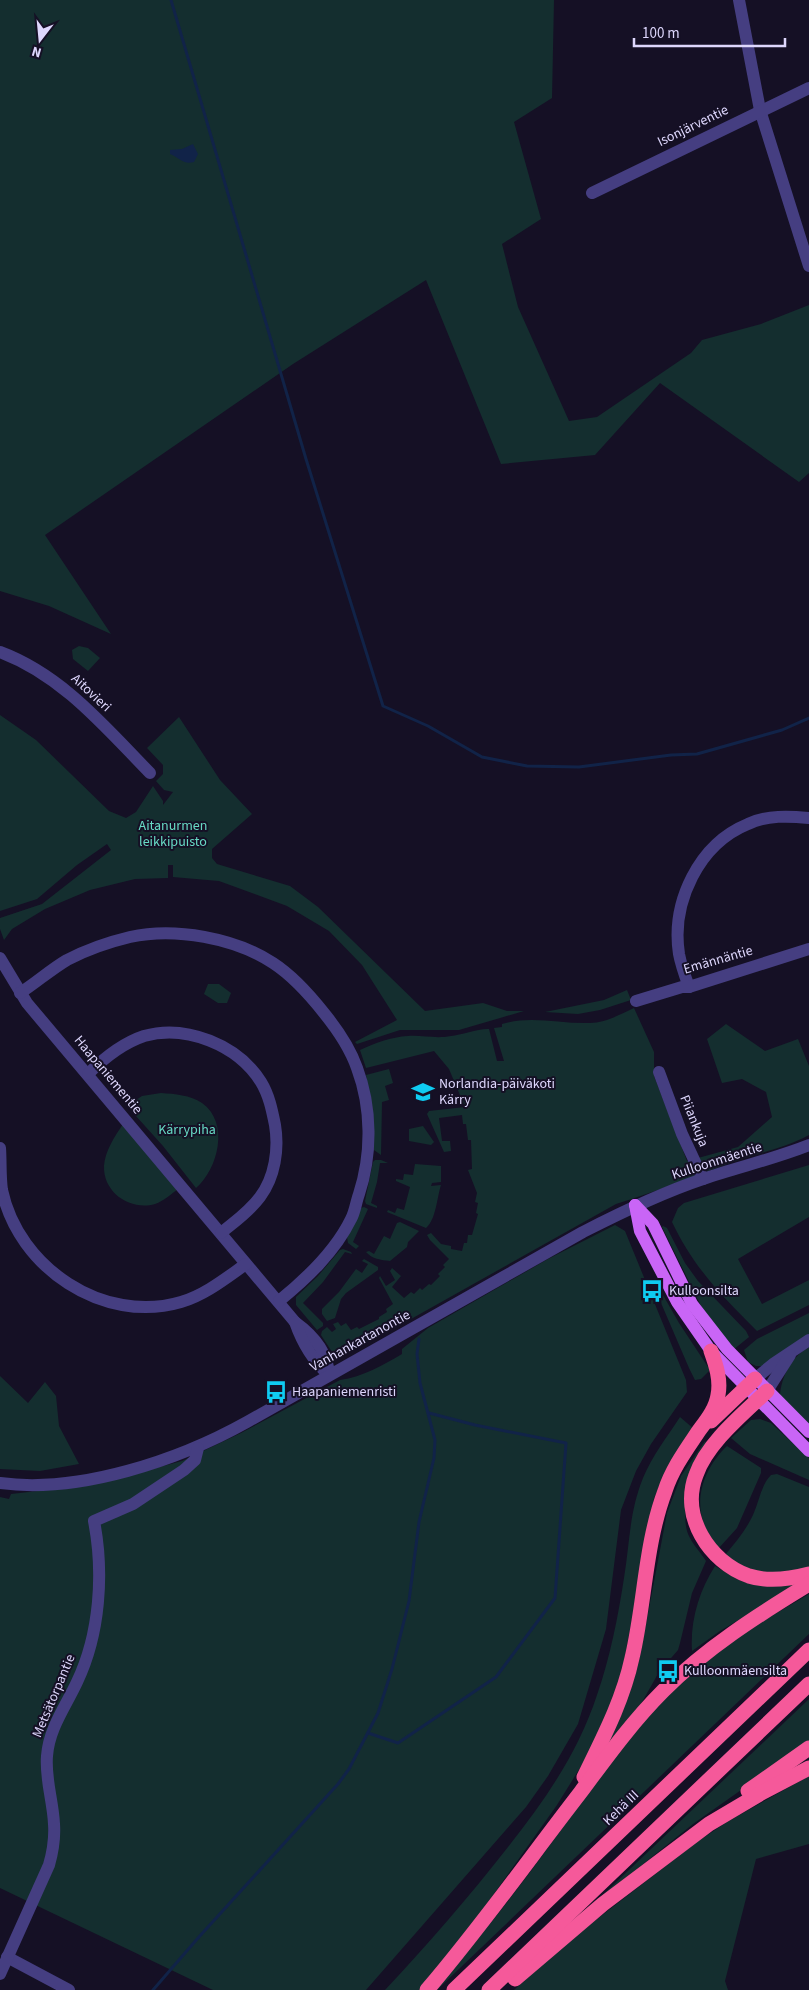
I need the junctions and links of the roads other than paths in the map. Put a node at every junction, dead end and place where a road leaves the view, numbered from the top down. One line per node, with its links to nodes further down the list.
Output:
1 (739, 0): 3 (street)
2 (809, 88): 3 (street, Isonjärventie)
3 (760, 110): 4 (street, Isonjärventie); 5 (street)
4 (592, 193)
5 (809, 266)
6 (0, 652): 7 (street, Aitovieri)
7 (150, 773)
8 (809, 818): 11 (street)
9 (809, 949): 11 (street, Emännäntie)
10 (0, 958): 12 (street, Haapaniementie)
11 (689, 987): 13 (street, Emännäntie)
12 (20, 993): 15 (street, Haapaniementie); 22 (street)
13 (636, 1001)
14 (659, 1072): 18 (street, Piiankuja)
15 (88, 1074): 20 (street, Haapaniementie); 20 (street)
16 (809, 1145): 18 (street, Kulloonmäentie)
17 (0, 1148): 21 (street)
18 (703, 1179): 19 (street, Kulloonmäentie)
19 (635, 1205): 24 (main road); 26 (street, Vanhankartanontie); 27 (main road)
20 (221, 1233): 21 (street, Haapaniementie)
21 (246, 1264): 22 (street, Haapaniementie)
22 (279, 1301): 26 (street, Haapaniementie)
23 (809, 1340): 25 (street)
24 (711, 1351): 27 (main road); 30 (highway)
25 (792, 1352): 27 (street); 28 (street)
26 (329, 1375): 31 (street, Vanhankartanontie)
27 (750, 1383): 28 (main road); 30 (highway)
28 (762, 1395): 29 (main road); 32 (main road); 34 (highway)
29 (809, 1432)
30 (694, 1438): 40 (highway)
31 (198, 1448): 33 (street, Vanhankartanontie); 42 (street, Metsätorpantie)
32 (809, 1451)
33 (0, 1483)
34 (809, 1574)
35 (809, 1584): 40 (highway)
36 (809, 1650): 46 (highway, Kehä III)
37 (809, 1684): 47 (highway)
38 (809, 1748): 41 (highway)
39 (809, 1768): 41 (highway)
40 (567, 1809): 45 (highway)
41 (709, 1824): 48 (highway)
42 (7, 1958): 43 (street, Metsätorpantie); 44 (street)
43 (0, 1974)
44 (69, 1990)
45 (426, 1990)
46 (454, 1990)
47 (489, 1990)
48 (503, 1990)

